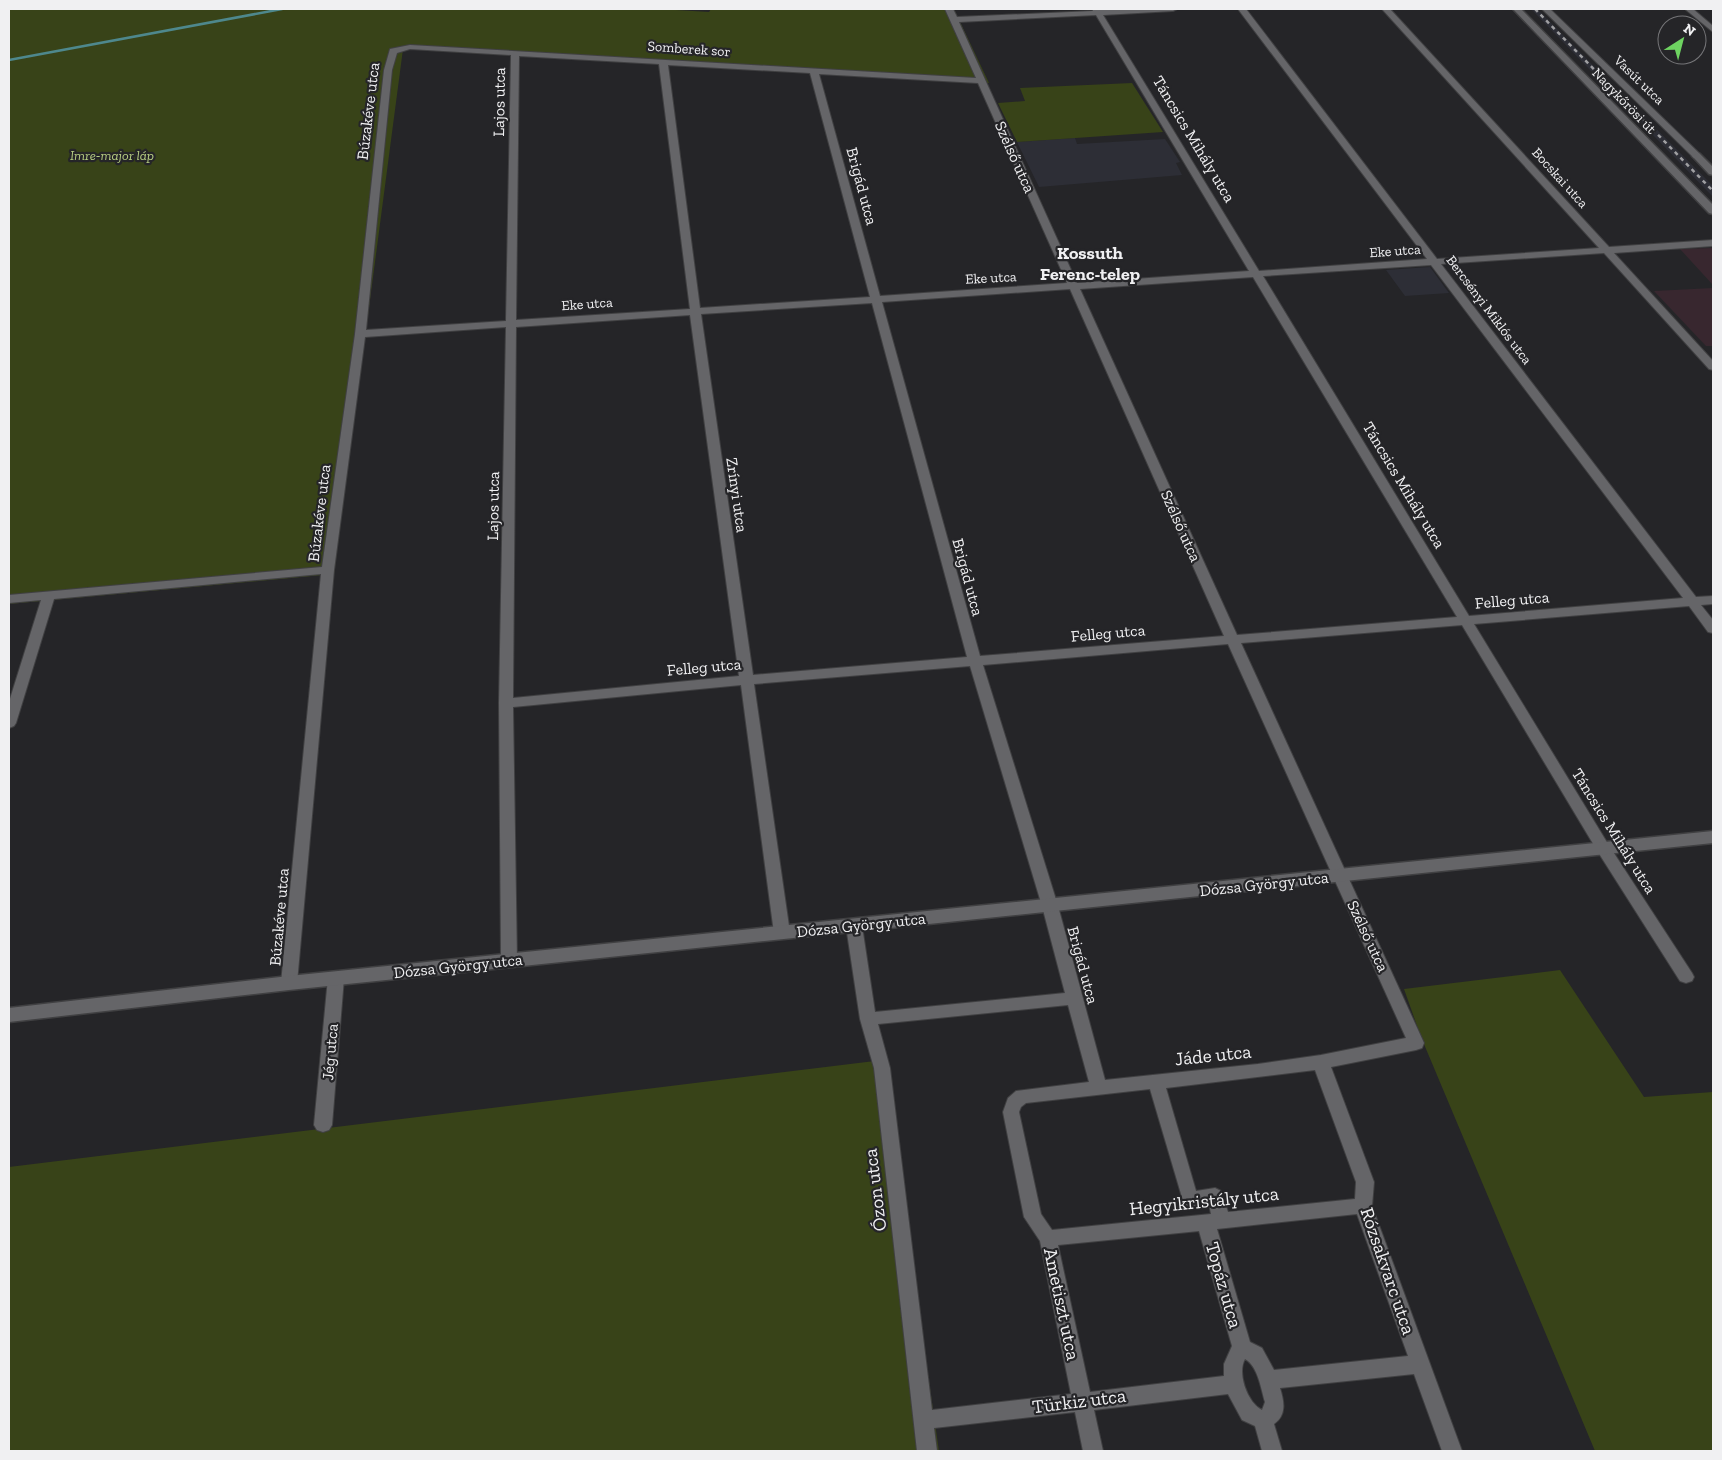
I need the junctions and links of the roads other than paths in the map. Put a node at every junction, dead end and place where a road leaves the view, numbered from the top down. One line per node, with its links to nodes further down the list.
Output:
1 (1173, 9): 7 (street)
2 (1242, 9): 21 (street, Bercsényi Miklós utca)
3 (1386, 9): 20 (street, Bocskai utca)
4 (1517, 9): 18 (street, Nagykőrösi út)
5 (1546, 9): 16 (street, Vasút utca)
6 (1689, 9): 9 (street)
7 (1098, 11): 8 (street); 22 (street, Táncsics Mihály utca)
8 (951, 14): 14 (street, Szélső utca)
9 (1713, 30)
10 (396, 50): 11 (street, Somberek sor); 27 (street, Búzakéve utca)
11 (516, 53): 12 (street, Somberek sor); 26 (street, Lajos utca)
12 (663, 61): 13 (street, Somberek sor); 25 (street, Zrínyi utca)
13 (814, 71): 14 (street, Somberek sor); 24 (street, Brigád utca)
14 (980, 81): 23 (street, Szélső utca)
15 (1713, 155): 16 (street)
16 (1697, 156): 17 (street, Vasút utca)
17 (1713, 172)
18 (1713, 211)
19 (1713, 243): 20 (street, Eke utca)
20 (1606, 249): 21 (street, Eke utca); 28 (street, Bocskai utca)
21 (1435, 262): 22 (street, Eke utca); 33 (street, Bercsényi Miklós utca)
22 (1256, 274): 23 (street, Eke utca); 34 (street, Táncsics Mihály utca)
23 (1074, 287): 24 (street, Eke utca); 36 (street, Szélső utca)
24 (875, 299): 25 (street, Eke utca); 37 (street, Brigád utca)
25 (695, 311): 26 (street, Eke utca); 38 (street, Zrínyi utca)
26 (513, 322): 27 (street, Eke utca); 39 (street, Lajos utca)
27 (360, 334): 29 (street, Búzakéve utca)
28 (1713, 367)
29 (328, 570): 30 (street); 50 (street, Búzakéve utca)
30 (49, 596): 31 (street); 40 (street)
31 (9, 599)
32 (1713, 600): 33 (street, Felleg utca)
33 (1692, 602): 34 (street, Felleg utca); 35 (street, Bercsényi Miklós utca)
34 (1467, 621): 36 (street, Felleg utca); 42 (street, Táncsics Mihály utca)
35 (1713, 629)
36 (1233, 640): 37 (street, Felleg utca); 43 (street, Szélső utca)
37 (974, 662): 38 (street, Felleg utca); 44 (street, Brigád utca)
38 (747, 680): 39 (street, Felleg utca); 46 (street, Zrínyi utca)
39 (506, 703): 47 (street, Lajos utca)
40 (9, 722)
41 (1713, 837): 42 (street, Dózsa György utca)
42 (1603, 848): 43 (street, Dózsa György utca); 48 (street, Táncsics Mihály utca)
43 (1340, 876): 44 (street, Dózsa György utca); 54 (street, Szélső utca)
44 (1050, 906): 45 (street, Dózsa György utca); 51 (street, Brigád utca)
45 (854, 926): 46 (street, Dózsa György utca); 53 (street, Ózon utca)
46 (782, 933): 47 (street, Dózsa György utca)
47 (509, 961): 49 (street, Dózsa György utca)
48 (1686, 977)
49 (336, 978): 50 (street, Dózsa György utca); 59 (street, Jég utca)
50 (289, 983): 52 (street, Dózsa György utca)
51 (1075, 998): 53 (street); 57 (street, Brigád utca)
52 (9, 1015)
53 (868, 1019): 68 (street, Ózon utca)
54 (1416, 1043): 55 (street, Jáde utca)
55 (1321, 1062): 56 (street, Jáde utca); 60 (street, Rózsakvarc utca)
56 (1156, 1082): 57 (street, Jáde utca); 61 (street, Topáz utca)
57 (1099, 1089): 58 (street, Jáde utca)
58 (1014, 1103): 62 (street, Ametiszt utca)
59 (323, 1125)
60 (1363, 1206): 61 (street, Hegyikristály utca); 64 (street, Rózsakvarc utca)
61 (1214, 1221): 62 (street, Hegyikristály utca); 63 (street, Topáz utca)
62 (1048, 1238): 67 (street, Ametiszt utca)
63 (1242, 1348): 65 (street, Topáz utca); 66 (street, Topáz utca)
64 (1421, 1364): 65 (street); 73 (street, Rózsakvarc utca)
65 (1269, 1380): 69 (street, Topáz utca)
66 (1236, 1384): 67 (street, Türkiz utca); 69 (street, Topáz utca)
67 (1082, 1400): 68 (street, Türkiz utca); 71 (street, Ametiszt utca)
68 (923, 1420): 70 (street, Ózon utca)
69 (1263, 1420): 72 (street)
70 (927, 1451)
71 (1093, 1451)
72 (1272, 1451)
73 (1452, 1451)

